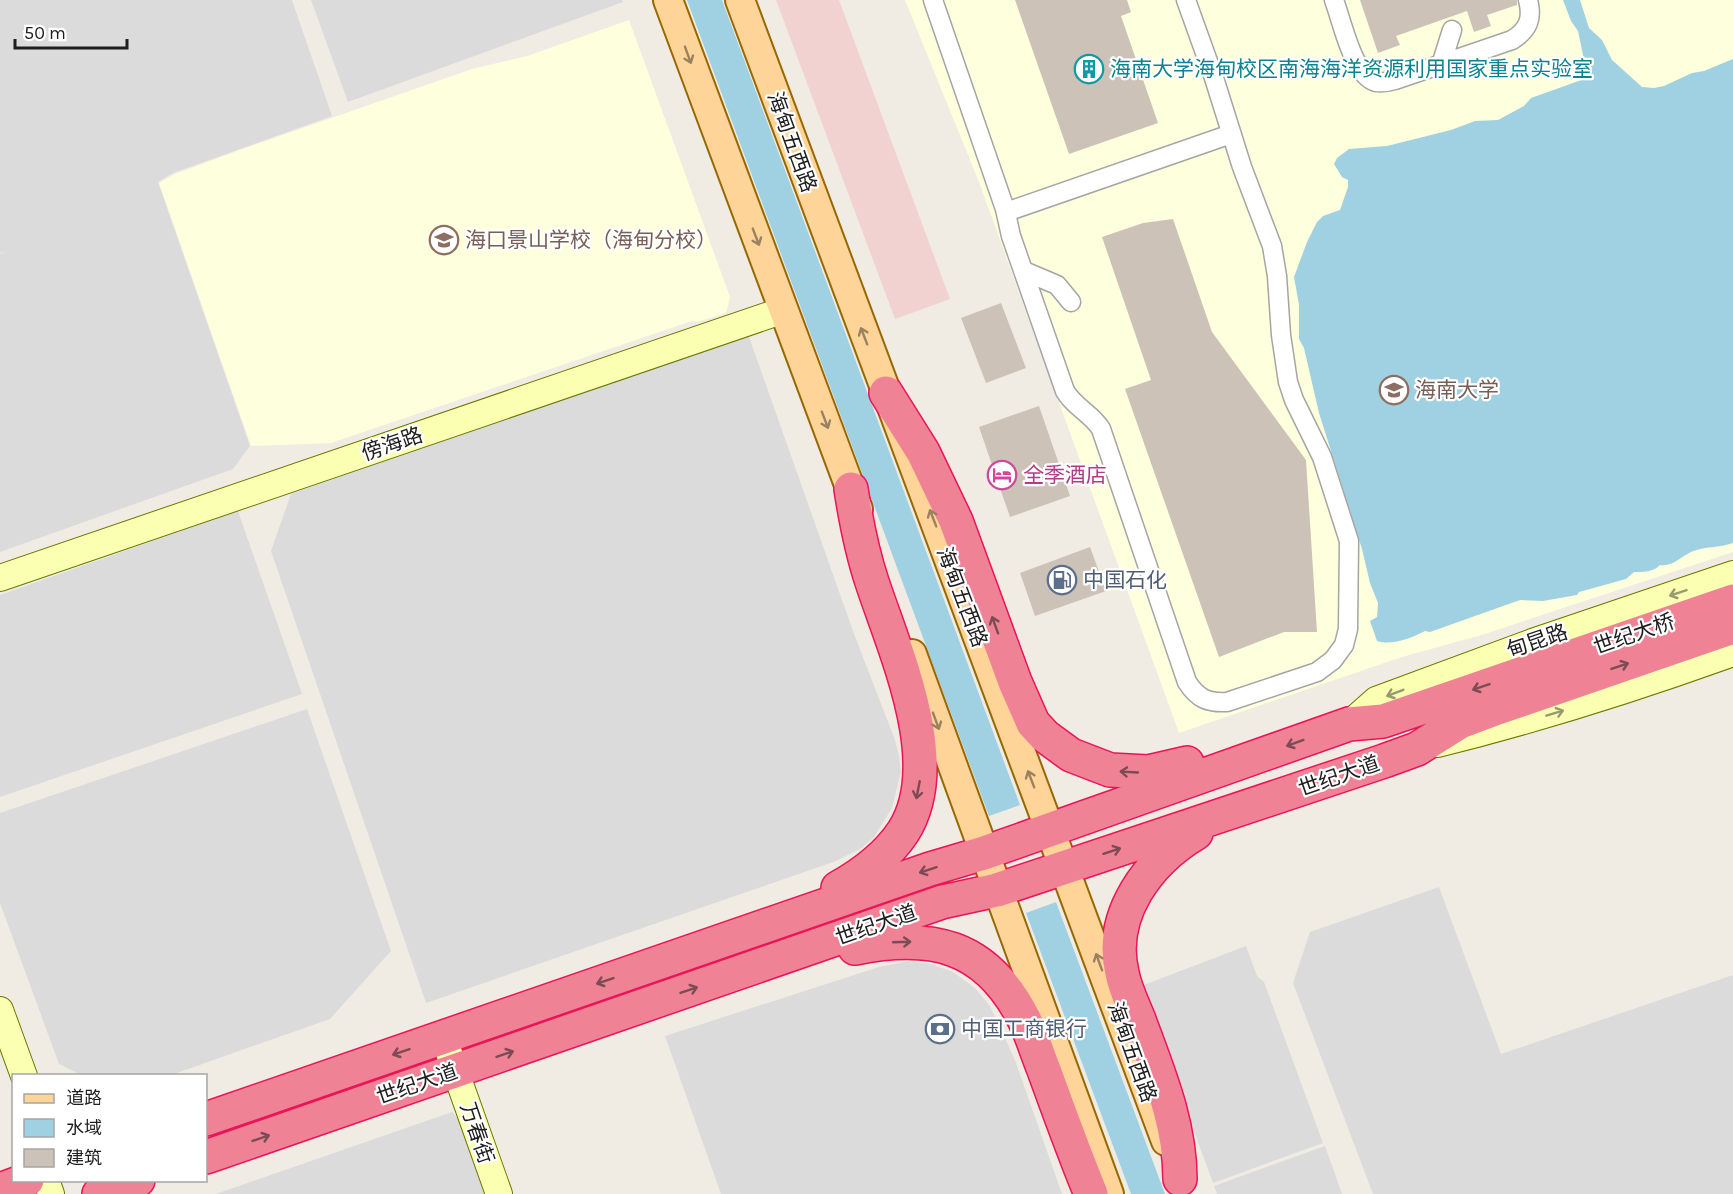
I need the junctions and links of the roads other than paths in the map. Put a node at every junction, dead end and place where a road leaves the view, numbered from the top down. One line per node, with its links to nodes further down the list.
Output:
1 (668, 0): 17 (main road, one-way to 17)
2 (740, 0): 18 (main road, 海甸五西路, one-way to 2)
3 (933, 0): 14 (street)
4 (943, 0): 14 (street)
5 (1178, 0): 13 (street)
6 (1186, 0): 13 (street)
7 (1334, 0): 12 (street)
8 (1340, 0): 12 (street)
9 (1522, 0): 12 (street)
10 (1528, 0): 12 (street)
11 (1452, 30): 12 (street)
12 (1442, 62)
13 (1228, 133): 14 (street); 15 (street)
14 (1009, 208): 15 (street)
15 (1029, 273): 16 (street)
16 (1071, 302)
17 (782, 306): 19 (main road, one-way to 19); 20 (street, 傍海路); 22 (street, 傍海路)
18 (886, 393): 29 (highway, one-way to 18); 31 (main road, 海甸五西路, one-way to 18)
19 (851, 489): 32 (main road, one-way to 32); 35 (highway, one-way to 35)
20 (0, 569)
21 (1733, 574): 27 (street, 甸昆路, one-way to 27)
22 (0, 578)
23 (1733, 601): 26 (highway, 世纪大桥)
24 (1733, 627): 26 (highway, 世纪大桥, one-way to 24)
25 (1733, 653): 28 (street, one-way to 25)
26 (1541, 680): 27 (highway, 世纪大道, one-way to 27); 28 (highway, 世纪大道)
27 (1349, 724): 29 (highway, 世纪大道, one-way to 29)
28 (1417, 748): 30 (highway, 世纪大道)
29 (1201, 777): 31 (highway, 世纪大道)
30 (1205, 821): 33 (highway, 世纪大道, one-way to 30); 47 (highway)
31 (1050, 830): 32 (highway, 世纪大道); 33 (main road, 海甸五西路)
32 (984, 853): 34 (main road); 35 (highway, 世纪大道, one-way to 35)
33 (1063, 868): 34 (highway, 世纪大道); 47 (main road, 海甸五西路, one-way to 33)
34 (997, 890): 36 (highway, 世纪大道); 53 (main road)
35 (780, 921): 39 (highway, 世纪大道, one-way to 39)
36 (782, 958): 40 (highway, 世纪大道, one-way to 36); 52 (highway, one-way to 52)
37 (0, 1010): 42 (street)
38 (0, 1038): 41 (street)
39 (439, 1039): 40 (street, 万春街); 43 (highway, 世纪大道, one-way to 43)
40 (452, 1072): 44 (highway, 世纪大道, one-way to 40); 50 (street, 万春街); 51 (street, 万春街)
41 (13, 1074)
42 (23, 1074)
43 (207, 1119)
44 (207, 1157)
45 (22, 1182): 48 (highway)
46 (132, 1182): 49 (highway)
47 (1182, 1186)
48 (0, 1190)
49 (99, 1194)
50 (490, 1194)
51 (499, 1194)
52 (1091, 1194)
53 (1109, 1194)

